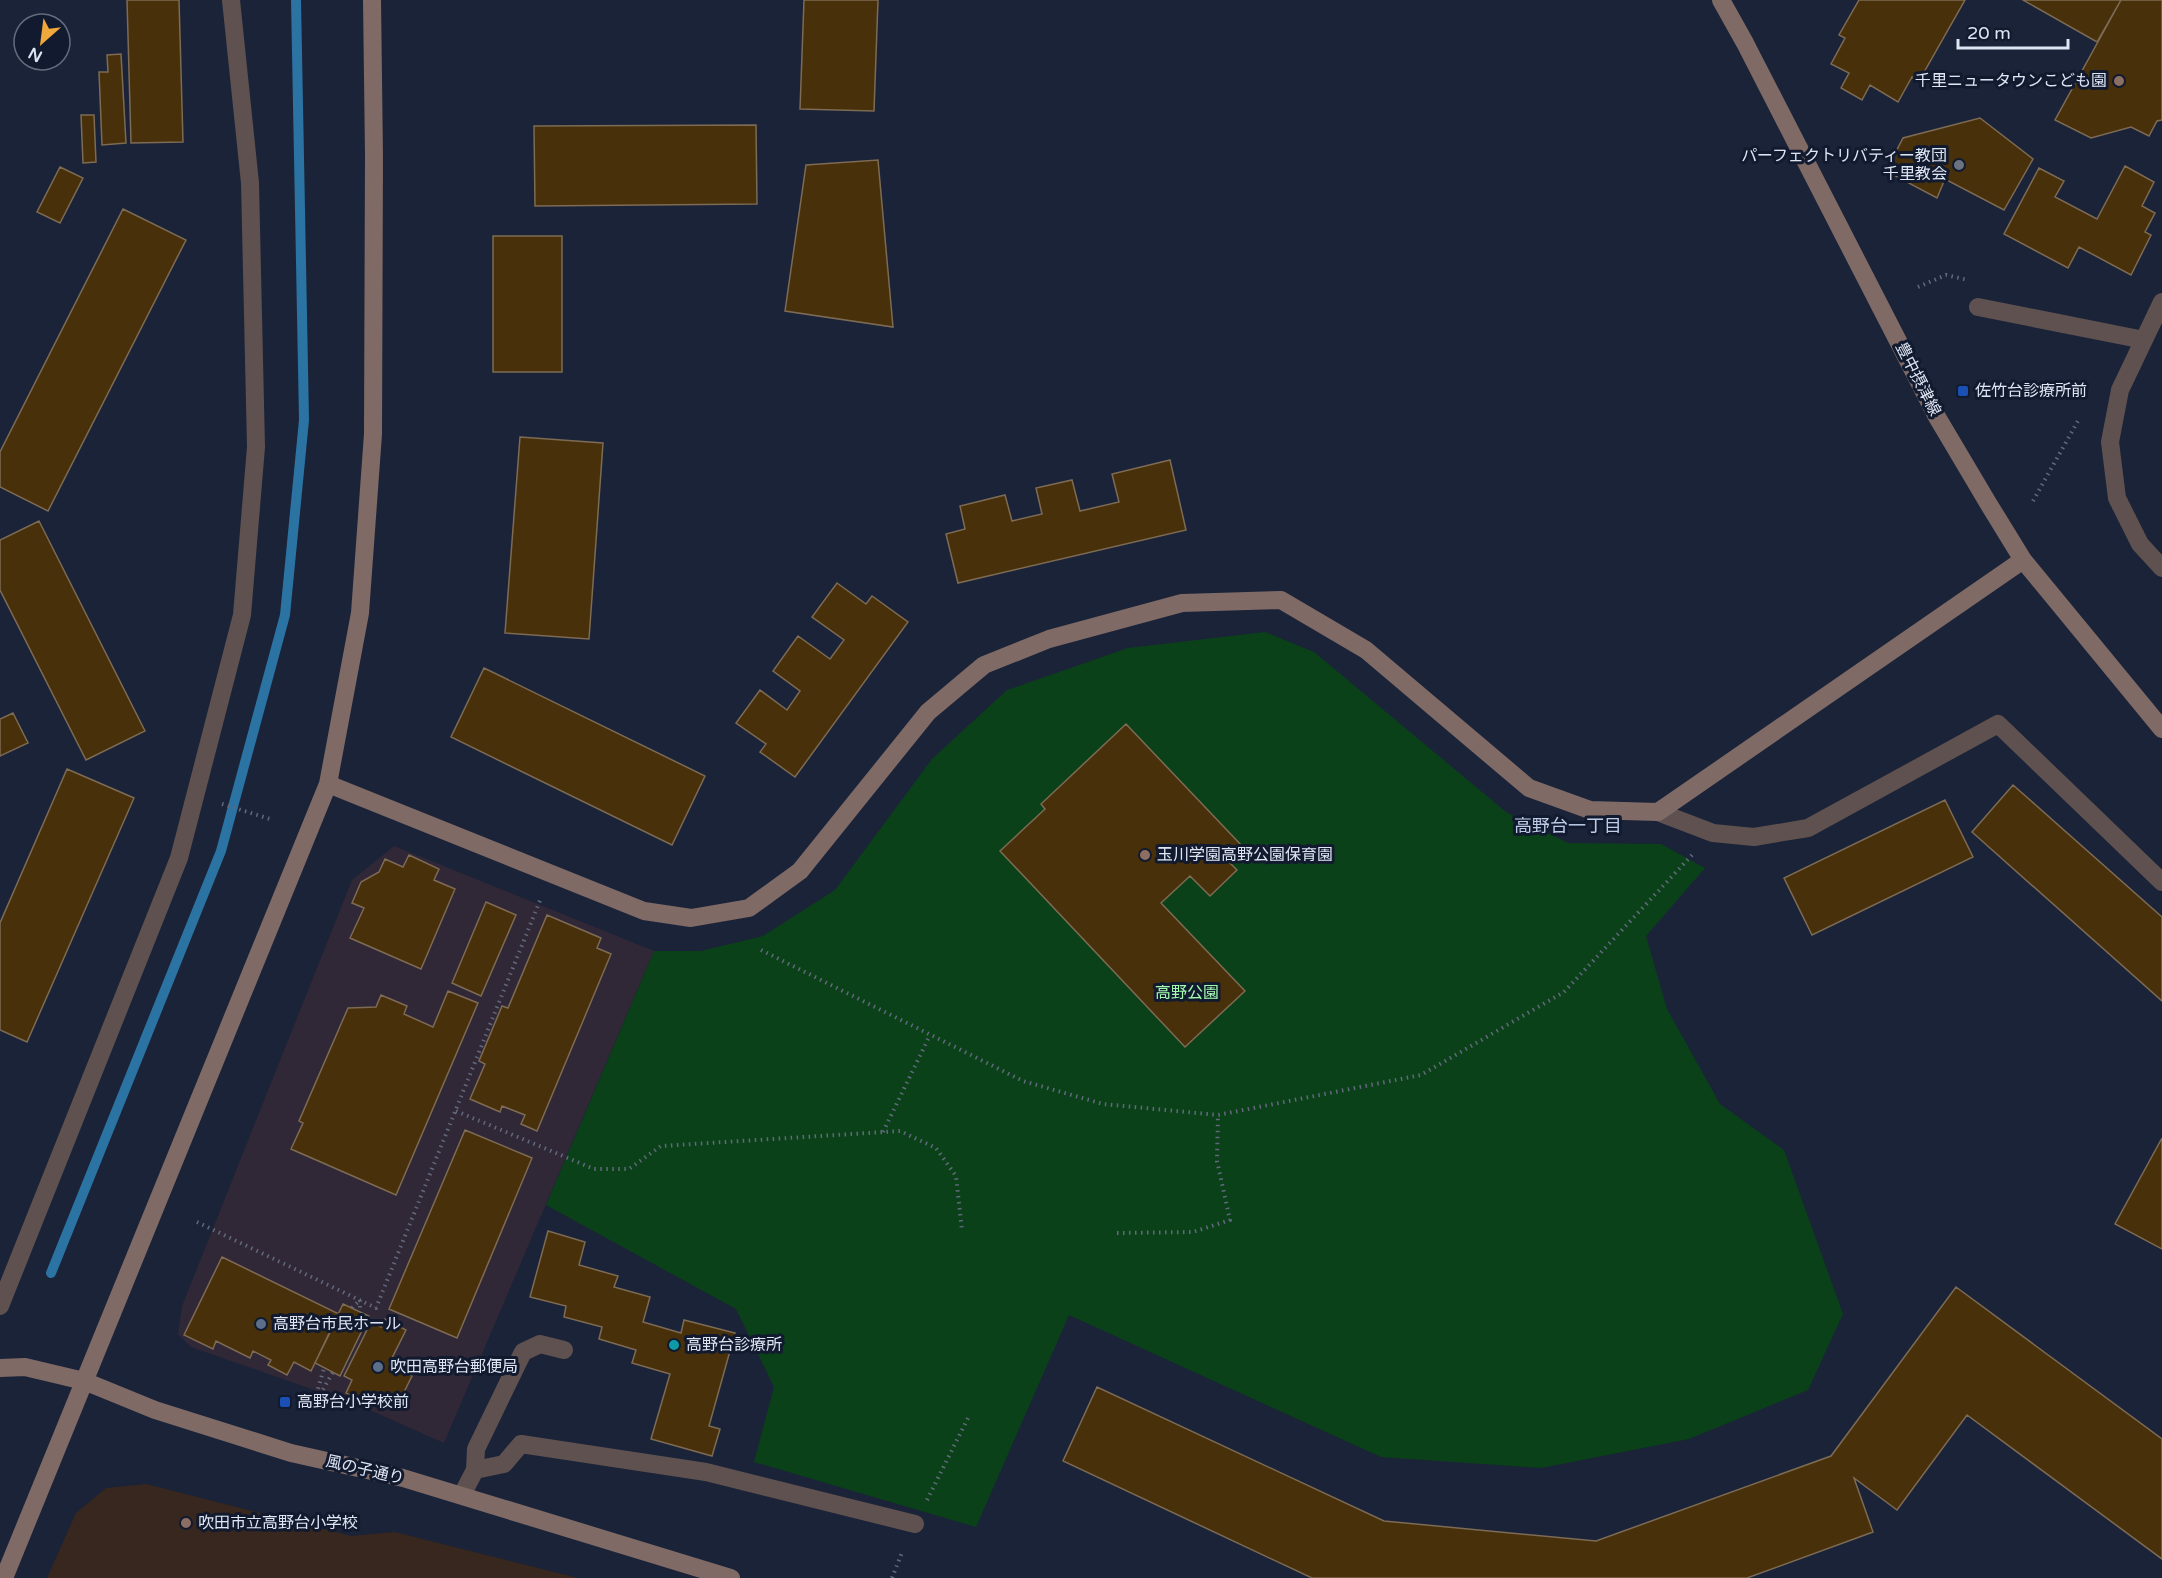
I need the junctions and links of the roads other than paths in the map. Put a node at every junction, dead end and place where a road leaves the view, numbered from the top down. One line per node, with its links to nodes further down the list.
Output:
1 (231, 0): 13 (street)
2 (372, 0): 10 (street)
3 (1720, 0): 7 (street, 豊中摂津線)
4 (2162, 302): 6 (street)
5 (1978, 307): 6 (street)
6 (2144, 340): 8 (street)
7 (2023, 560): 9 (street, 豊中摂津線); 11 (street)
8 (2162, 568)
9 (2162, 729)
10 (328, 784): 11 (street); 16 (street)
11 (1658, 812): 12 (street)
12 (2162, 882)
13 (0, 1306)
14 (564, 1350): 17 (street)
15 (0, 1368): 16 (street, 風の子通り)
16 (84, 1381): 18 (street, 風の子通り); 20 (street)
17 (475, 1470): 18 (street); 19 (street)
18 (462, 1495): 21 (street, 風の子通り)
19 (915, 1524)
20 (4, 1578)
21 (731, 1578)

